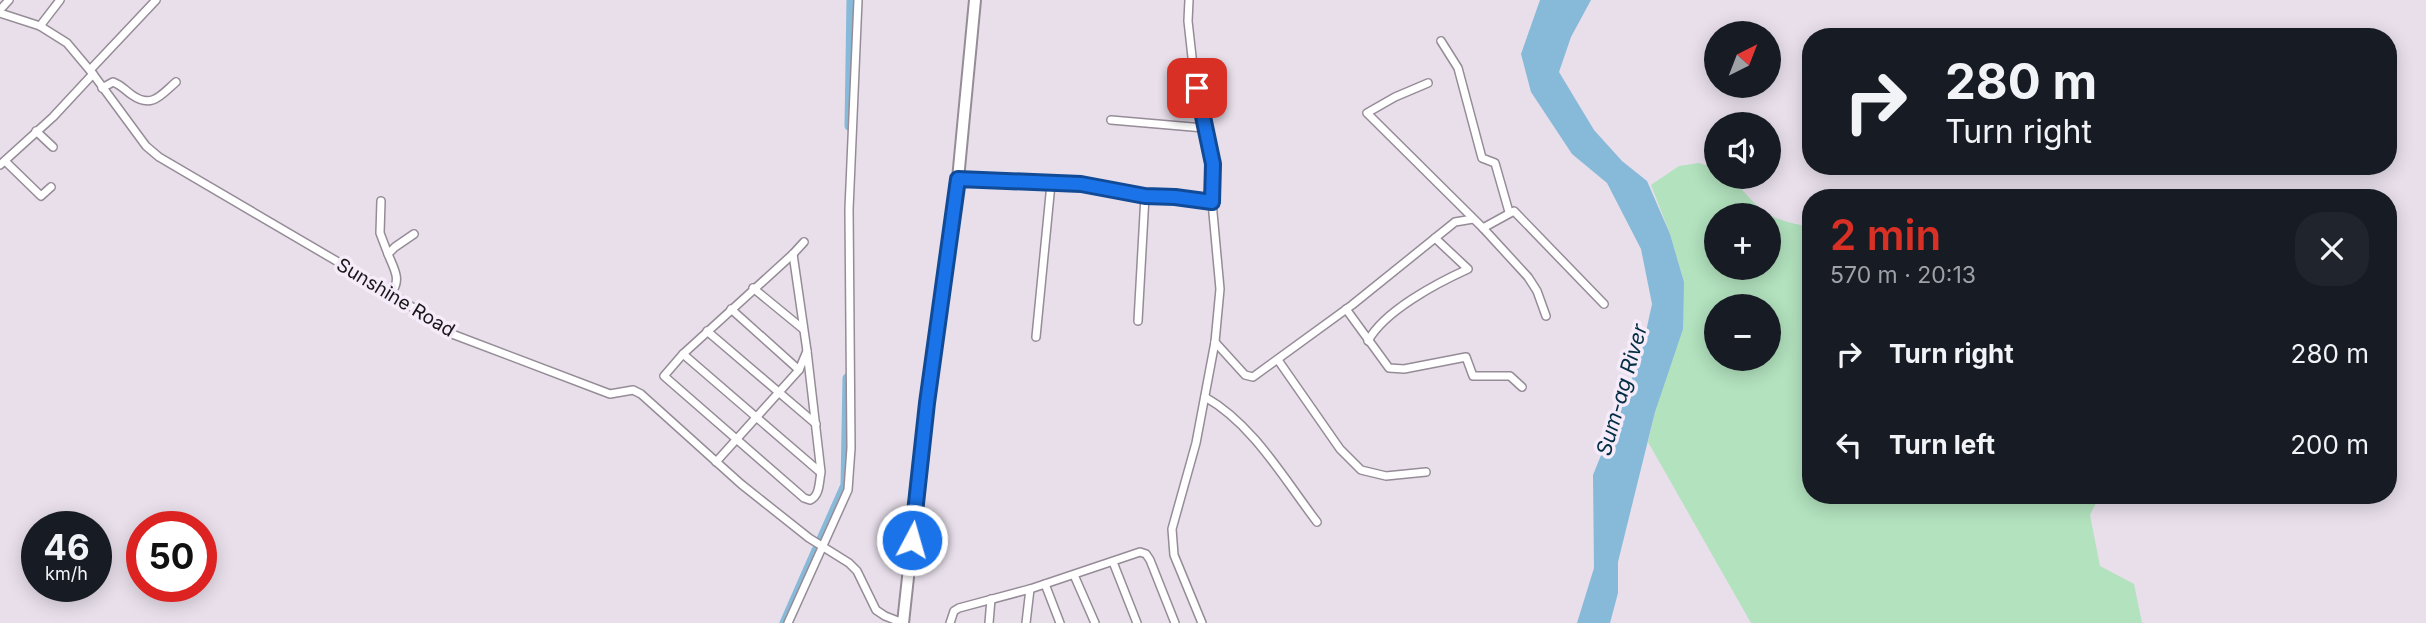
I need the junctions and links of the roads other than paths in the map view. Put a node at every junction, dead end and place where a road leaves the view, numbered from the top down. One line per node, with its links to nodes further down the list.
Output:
1 (9, 0): 7 (street)
2 (60, 0): 8 (street)
3 (156, 0): 10 (street)
4 (858, 0): 59 (street)
5 (975, 0): 19 (main road)
6 (1189, 0): 15 (street)
7 (0, 12): 8 (street, Sunshine Road)
8 (40, 26): 10 (street, Sunshine Road)
9 (1441, 41): 25 (street)
10 (91, 72): 13 (street, Sunshine Road); 16 (street)
11 (176, 82): 13 (street)
12 (1428, 83): 26 (street)
13 (102, 88): 34 (street, Sunshine Road)
14 (1111, 120): 15 (street)
15 (1204, 128): 24 (street)
16 (36, 131): 17 (street); 18 (street)
17 (53, 147)
18 (3, 163): 21 (street)
19 (958, 179): 20 (street); 66 (main road)
20 (1051, 184): 22 (street); 42 (street)
21 (51, 187)
22 (1145, 196): 24 (street); 39 (street)
23 (381, 201): 31 (street)
24 (1212, 202): 44 (street)
25 (1509, 212): 27 (street); 35 (street)
26 (1473, 219): 27 (street); 29 (street)
27 (1483, 228): 38 (street)
28 (414, 234): 31 (street)
29 (1435, 237): 37 (street); 43 (street)
30 (804, 242): 32 (street)
31 (388, 254): 34 (street)
32 (793, 254): 33 (street); 40 (street)
33 (753, 288): 36 (street); 40 (street)
34 (391, 293): 55 (street, Sunshine Road)
35 (1604, 304)
36 (731, 309): 41 (street); 48 (street)
37 (1346, 309): 43 (street); 47 (street)
38 (1546, 316)
39 (1138, 321)
40 (803, 329): 45 (street)
41 (707, 331): 46 (street); 50 (street)
42 (1036, 337)
43 (1368, 341): 49 (street)
44 (1214, 342): 47 (street); 51 (street)
45 (807, 351): 48 (street); 53 (street)
46 (683, 354): 52 (street); 54 (street)
47 (1278, 360): 56 (street)
48 (799, 370): 50 (street)
49 (1522, 387)
50 (779, 393): 52 (street); 53 (street)
51 (1205, 397): 58 (street); 74 (street)
52 (757, 416): 54 (street); 57 (street)
53 (816, 424): 57 (street)
54 (737, 439): 55 (street); 57 (street)
55 (716, 462): 59 (street, Sunshine Road)
56 (1426, 471)
57 (821, 472)
58 (1317, 522)
59 (821, 546): 65 (street); 66 (street, Sunshine Road)
60 (1113, 562): 61 (street); 72 (street); 73 (street)
61 (1074, 575): 62 (street); 71 (street)
62 (1045, 584): 63 (street); 70 (street)
63 (1030, 589): 64 (street); 69 (street)
64 (991, 599): 67 (street); 68 (street)
65 (788, 623)
66 (903, 623)
67 (950, 623)
68 (989, 623)
69 (1026, 623)
70 (1060, 623)
71 (1095, 623)
72 (1137, 623)
73 (1175, 623)
74 (1202, 623)

